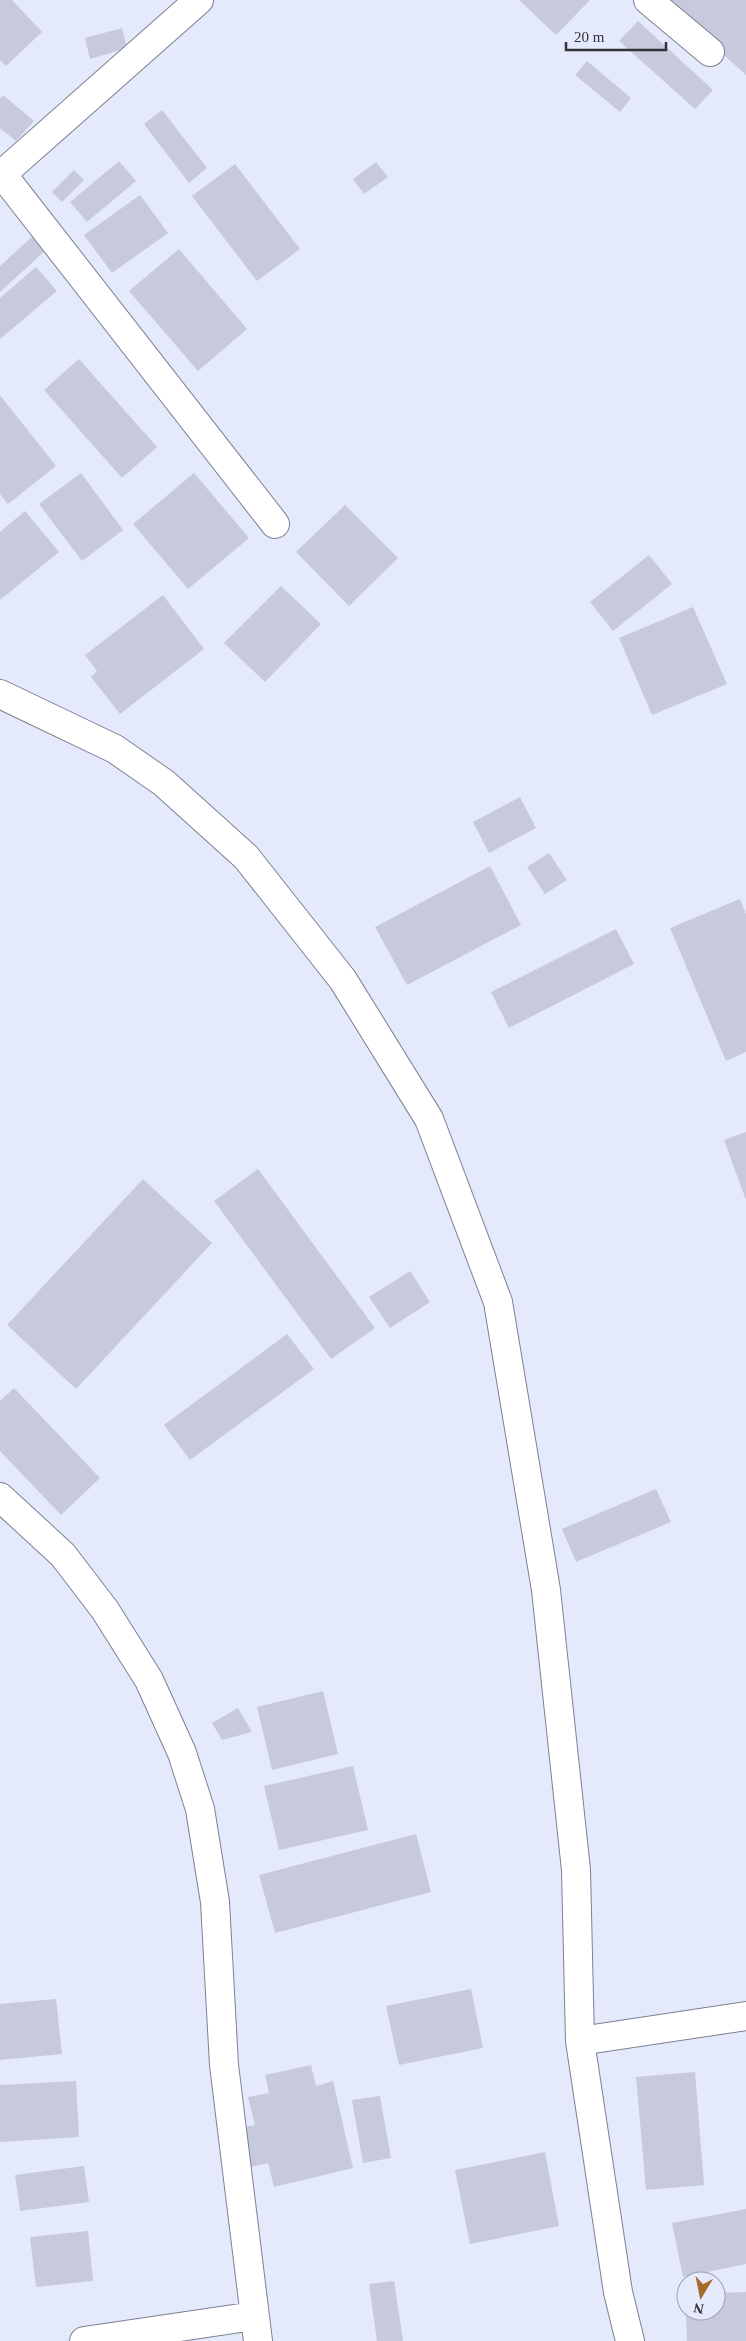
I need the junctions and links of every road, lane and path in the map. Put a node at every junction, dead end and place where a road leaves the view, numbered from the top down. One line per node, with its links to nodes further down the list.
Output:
1 (199, 0): 4 (street)
2 (648, 0): 3 (street)
3 (710, 52)
4 (1, 175): 5 (street)
5 (275, 524)
6 (0, 694): 9 (street)
7 (0, 1497): 10 (street)
8 (746, 2016): 9 (street)
9 (580, 2041): 12 (street)
10 (256, 2329): 11 (street)
11 (84, 2341)
12 (630, 2341)

